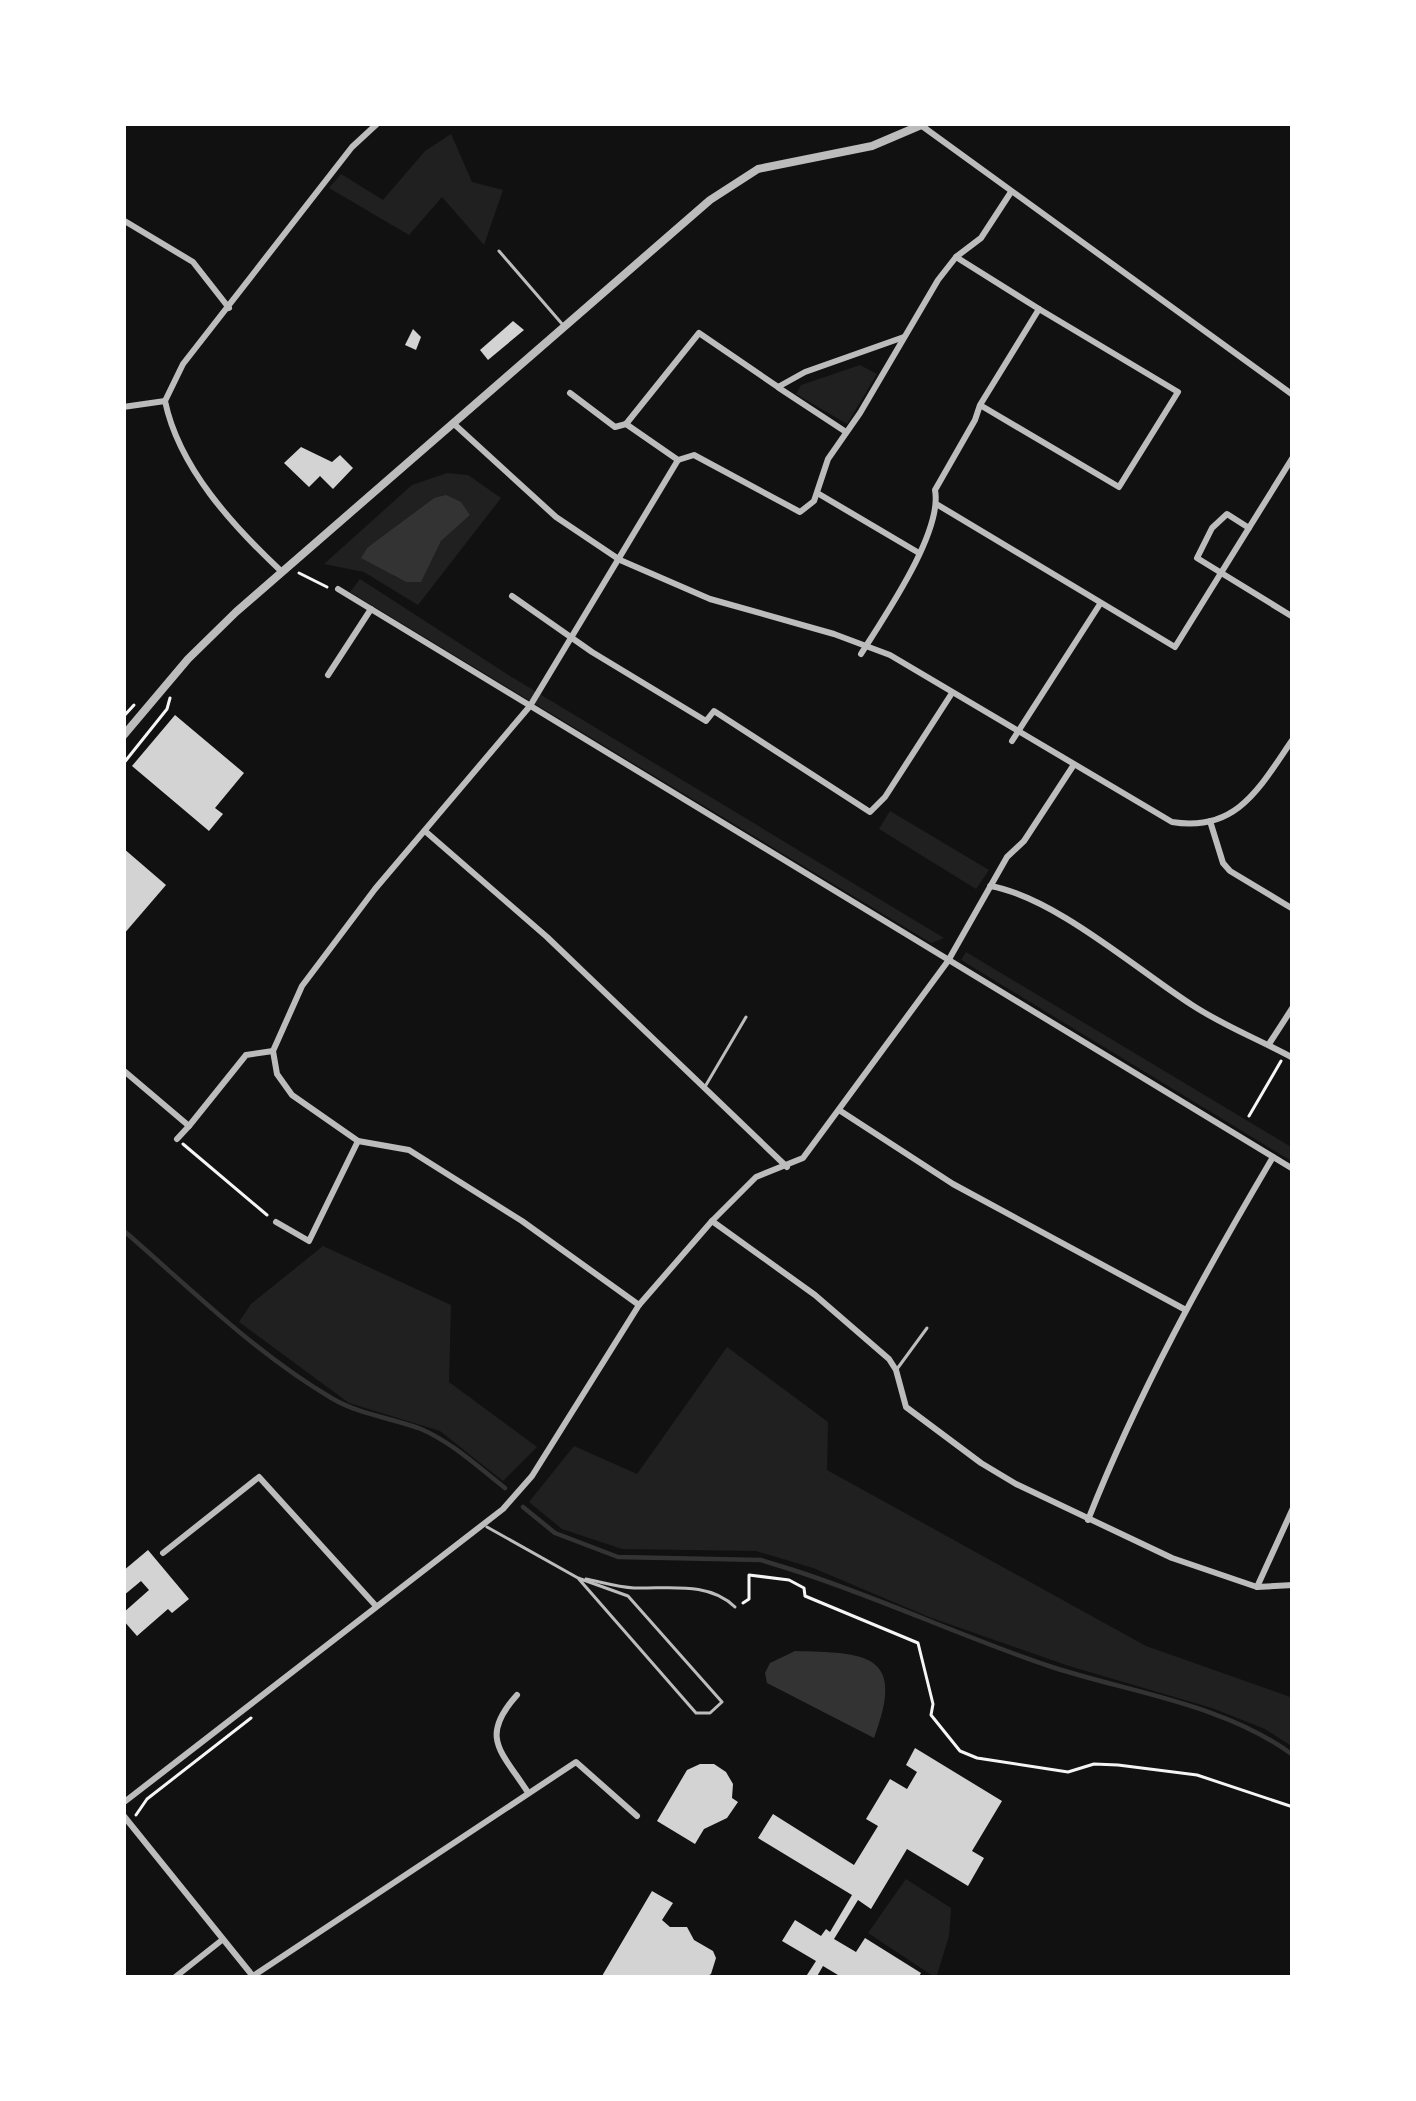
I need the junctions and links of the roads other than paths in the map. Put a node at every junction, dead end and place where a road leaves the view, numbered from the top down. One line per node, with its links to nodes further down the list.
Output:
1 (378, 123): 7 (street)
2 (923, 124): 3 (street); 9 (street)
3 (1011, 192): 6 (street); 13 (street)
4 (123, 220): 7 (street)
5 (499, 251): 9 (lane)
6 (956, 257): 8 (street); 10 (street)
7 (230, 308): 14 (street)
8 (1039, 309): 15 (street); 15 (street)
9 (564, 326): 17 (street)
10 (904, 337): 11 (street); 19 (street)
11 (778, 387): 18 (street); 19 (street)
12 (570, 393): 18 (street)
13 (1293, 395)
14 (165, 401): 16 (street); 28 (street)
15 (980, 405): 23 (street)
16 (123, 407)
17 (453, 423): 26 (street); 28 (street)
18 (626, 424): 21 (street)
19 (846, 432): 22 (street)
20 (1293, 457): 24 (street)
21 (678, 460): 22 (street); 26 (street)
22 (818, 493): 25 (street)
23 (938, 505): 25 (street); 31 (street)
24 (1249, 528): 27 (street); 27 (street)
25 (920, 553): 35 (street)
26 (620, 560): 34 (street); 35 (street)
27 (1221, 572): 31 (street); 33 (street)
28 (286, 573): 40 (street)
29 (338, 589): 32 (street)
30 (512, 596): 34 (street)
31 (1100, 604): 41 (street)
32 (371, 608): 37 (street); 39 (street)
33 (1293, 617)
34 (572, 638): 38 (street); 39 (street)
35 (867, 644): 36 (street); 38 (street)
36 (861, 654)
37 (328, 675)
38 (952, 693): 41 (street)
39 (530, 706): 45 (street); 48 (street)
40 (123, 736)
41 (1015, 737): 43 (street)
42 (1293, 739): 44 (street)
43 (1072, 766): 44 (street); 46 (street)
44 (1210, 821): 47 (street)
45 (425, 831): 52 (street); 55 (street)
46 (989, 886): 48 (street); 51 (street)
47 (1293, 909)
48 (948, 961): 56 (street); 60 (street)
49 (1293, 1006): 51 (street)
50 (746, 1017): 55 (lane)
51 (1268, 1045): 53 (street)
52 (273, 1052): 57 (street); 59 (street)
53 (1289, 1056)
54 (123, 1070): 57 (street)
55 (705, 1087): 61 (street)
56 (839, 1110): 61 (street); 66 (street)
57 (189, 1126): 58 (street)
58 (177, 1139)
59 (358, 1141): 64 (street); 65 (street)
60 (1273, 1156): 62 (street); 66 (street)
61 (787, 1166): 63 (street)
62 (1293, 1169)
63 (712, 1221): 65 (street); 68 (street)
64 (276, 1222)
65 (639, 1305): 71 (street)
66 (1185, 1310): 70 (street)
67 (927, 1328): 68 (lane)
68 (896, 1370): 70 (street)
69 (1293, 1508): 75 (street)
70 (1088, 1520): 75 (street)
71 (485, 1526): 73 (lane); 76 (street)
72 (163, 1552): 76 (street)
73 (578, 1578): 73 (lane); 77 (lane)
74 (1293, 1585): 75 (street)
75 (1257, 1587)
76 (376, 1606): 80 (street)
77 (735, 1607)
78 (517, 1695): 79 (street)
79 (527, 1791): 82 (street); 84 (street)
80 (123, 1803)
81 (123, 1815): 83 (street)
82 (638, 1816)
83 (222, 1940): 84 (street); 85 (street)
84 (254, 1977)
85 (174, 1978)

